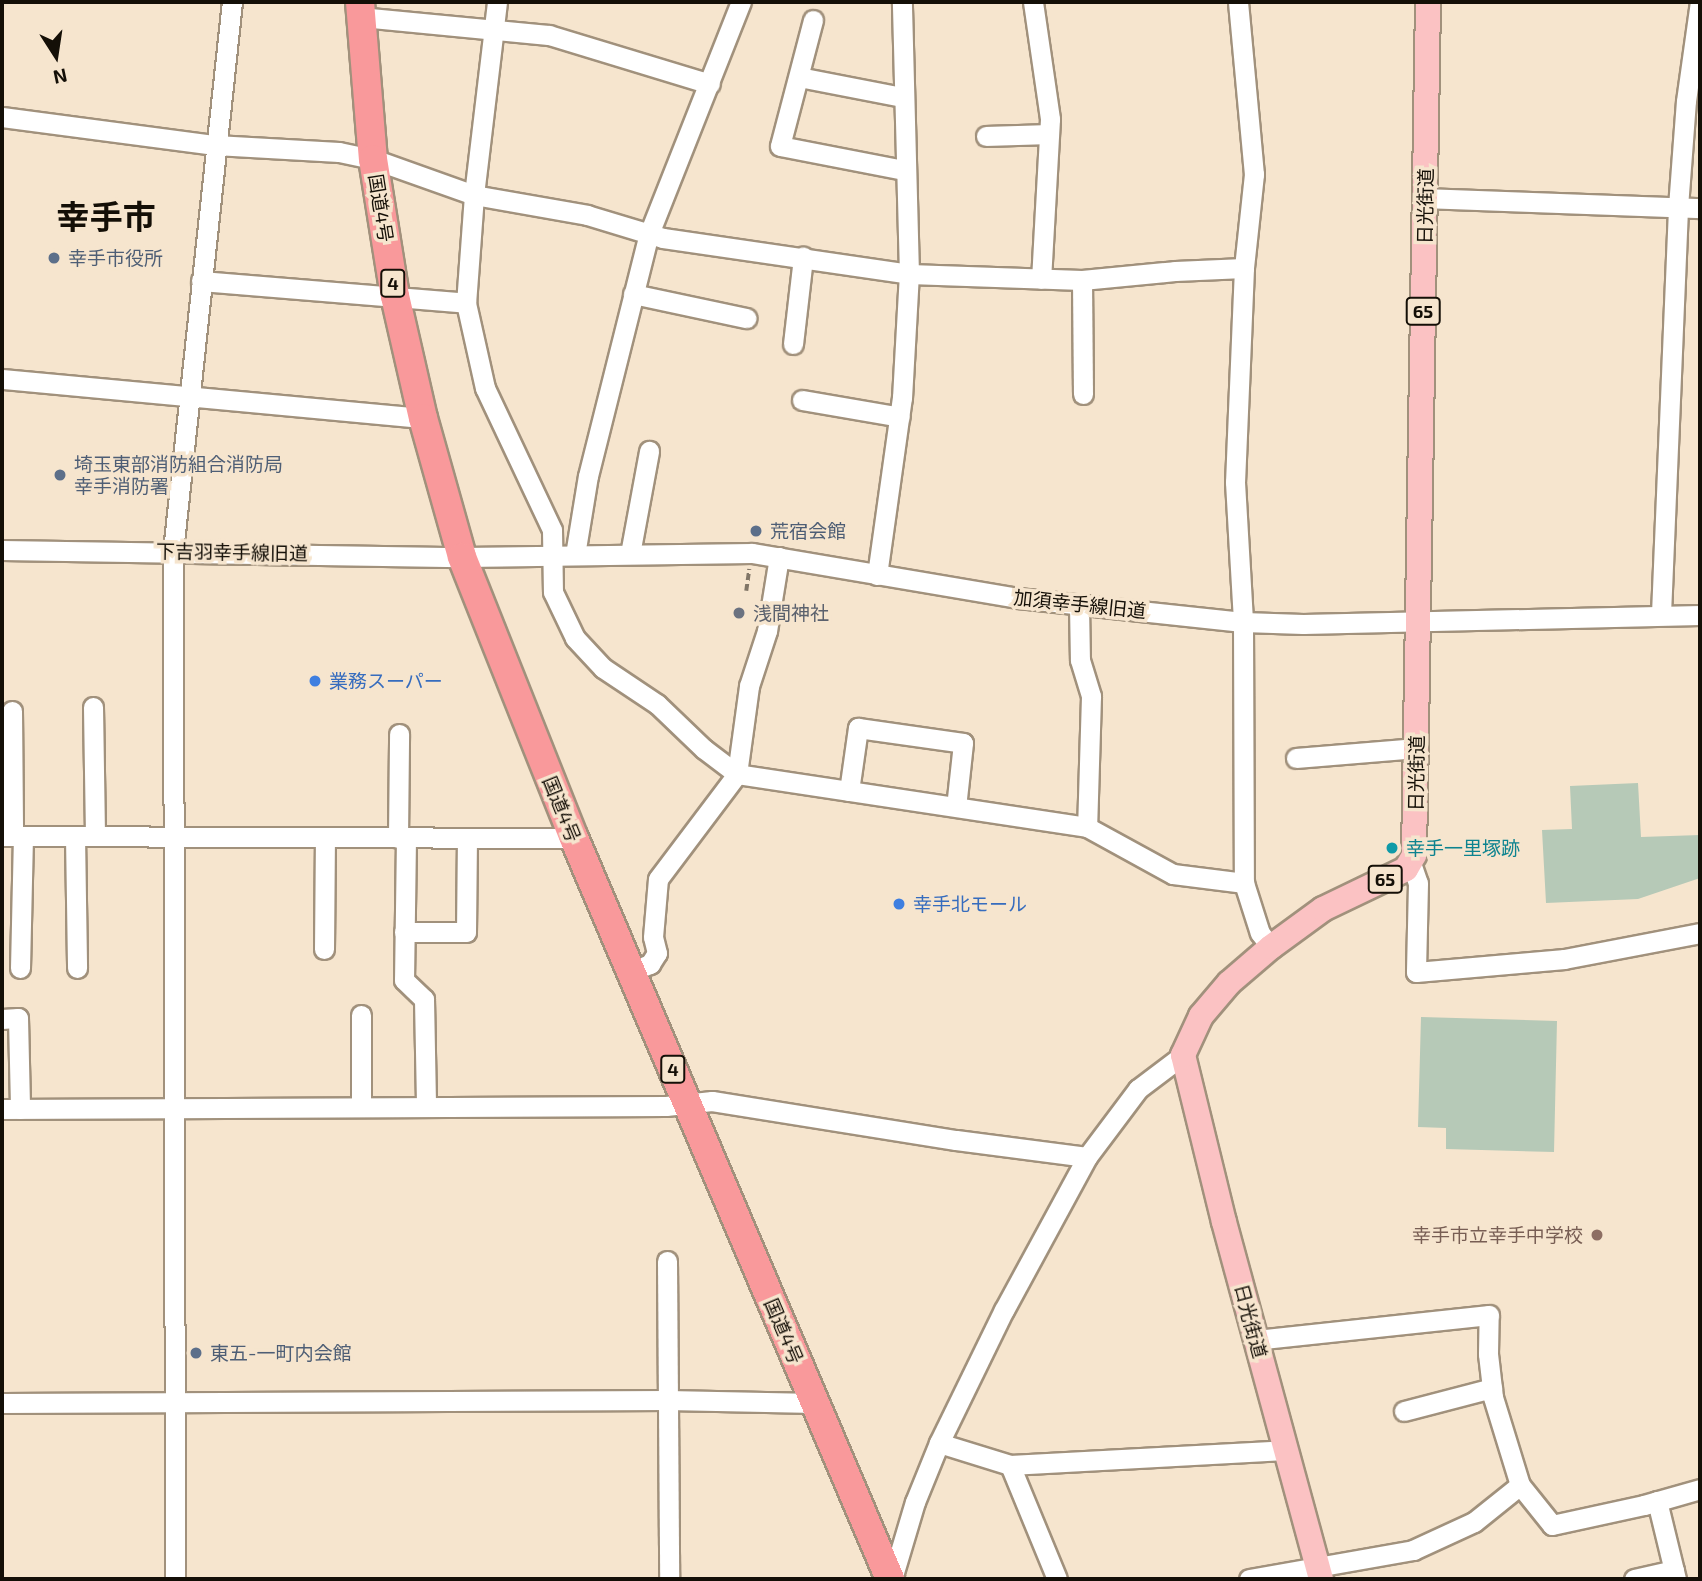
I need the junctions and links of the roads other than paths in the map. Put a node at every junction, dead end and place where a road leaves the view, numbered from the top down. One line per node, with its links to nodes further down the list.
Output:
1 (232, 2): 18 (street)
2 (497, 2): 11 (street)
3 (741, 2): 13 (street)
4 (902, 2): 14 (street)
5 (1033, 2): 16 (street)
6 (1238, 2): 27 (street)
7 (1428, 2): 22 (main road, 日光街道 / 65)
8 (1700, 2): 23 (street)
9 (361, 9): 11 (street); 19 (highway, 国道4号 / 4)
10 (813, 20): 12 (street)
11 (495, 28): 13 (street); 21 (street)
12 (799, 77): 14 (street); 20 (street)
13 (710, 84): 25 (street)
14 (902, 96): 20 (street)
15 (2, 117): 18 (street)
16 (1049, 134): 17 (street); 29 (street)
17 (986, 136)
18 (215, 145): 19 (street); 31 (street)
19 (373, 159): 21 (street); 33 (highway, 国道4号 / 4)
20 (904, 170): 28 (street)
21 (474, 195): 25 (street); 34 (street)
22 (1425, 198): 23 (street); 55 (main road, 日光街道 / 65)
23 (1678, 207): 24 (street); 53 (street)
24 (1700, 208)
25 (649, 234): 26 (street); 32 (street)
26 (803, 257): 28 (street); 36 (street)
27 (1244, 268): 30 (street); 56 (street)
28 (909, 274): 29 (street); 41 (street)
29 (1041, 279): 30 (street)
30 (1082, 280): 38 (street)
31 (201, 281): 33 (street); 39 (street)
32 (633, 294): 35 (street); 48 (street)
33 (396, 296): 34 (street); 42 (highway, 国道4号 / 4)
34 (466, 303): 47 (street)
35 (746, 318)
36 (793, 344)
37 (2, 379): 39 (street)
38 (1083, 394)
39 (188, 398): 42 (street); 45 (street)
40 (802, 400): 41 (street)
41 (900, 417): 51 (street)
42 (423, 418): 49 (highway, 国道4号 / 4)
43 (649, 451): 46 (street)
44 (2, 550): 45 (street, 下吉羽幸手線旧道)
45 (173, 551): 49 (street, 下吉羽幸手線旧道); 69 (street)
46 (630, 554): 48 (street, 加須幸手線旧道); 50 (street, 加須幸手線旧道)
47 (552, 555): 48 (street, 加須幸手線旧道); 49 (street, 加須幸手線旧道); 62 (street)
48 (575, 555)
49 (462, 557): 73 (highway, 国道4号 / 4)
50 (779, 557): 51 (street, 加須幸手線旧道); 62 (street)
51 (877, 575): 52 (street, 加須幸手線旧道)
52 (1079, 605): 56 (street, 加須幸手線旧道); 65 (street)
53 (1661, 614): 54 (street, 加須幸手線旧道); 55 (street, 加須幸手線旧道)
54 (1700, 615)
55 (1416, 620): 56 (street, 加須幸手線旧道); 60 (main road, 日光街道 / 65)
56 (1243, 622): 75 (street)
57 (93, 708): 68 (street)
58 (12, 711): 66 (street)
59 (399, 734): 71 (street)
60 (1418, 748): 61 (street); 74 (main road, 日光街道 / 65)
61 (1296, 758)
62 (737, 774): 63 (street); 82 (street)
63 (849, 791): 64 (street); 64 (street)
64 (956, 807): 65 (street)
65 (1087, 827): 75 (street)
66 (13, 836): 67 (street); 80 (street)
67 (75, 836): 68 (street); 81 (street)
68 (95, 836): 69 (street)
69 (175, 836): 70 (street); 87 (street)
70 (325, 838): 71 (street); 79 (street)
71 (402, 838): 72 (street); 76 (street)
72 (467, 838): 73 (street); 76 (street)
73 (574, 838): 82 (highway, 国道4号 / 4)
74 (1411, 863): 77 (street); 78 (main road, 65)
75 (1244, 883): 78 (street)
76 (404, 932): 89 (street)
77 (1700, 933)
78 (1271, 947): 85 (main road, 65)
79 (324, 949)
80 (20, 968)
81 (77, 968)
82 (631, 972): 86 (highway, 国道4号 / 4)
83 (362, 1016): 88 (street)
84 (2, 1019): 90 (street)
85 (1183, 1055): 91 (street); 93 (main road, 日光街道)
86 (688, 1104): 89 (street); 91 (street); 98 (highway, 国道4号 / 4)
87 (173, 1107): 88 (street); 90 (street); 95 (street)
88 (361, 1107): 89 (street)
89 (426, 1107)
90 (11, 1109)
91 (1087, 1157): 100 (street)
92 (667, 1261): 96 (street)
93 (1256, 1340): 94 (street); 101 (main road, 日光街道)
94 (1492, 1388): 99 (street); 103 (street)
95 (174, 1400): 96 (street); 97 (street); 108 (street)
96 (667, 1401): 98 (street); 109 (street)
97 (2, 1403)
98 (815, 1404): 110 (highway, 国道4号 / 4)
99 (1404, 1411)
100 (939, 1443): 102 (street); 110 (street)
101 (1285, 1450): 102 (street); 106 (main road, 日光街道)
102 (1010, 1465): 111 (street)
103 (1520, 1485): 105 (street); 106 (street)
104 (1700, 1489): 105 (street)
105 (1657, 1502): 107 (street)
106 (1319, 1573): 112 (street)
107 (1675, 1575): 113 (street)
108 (175, 1579)
109 (668, 1579)
110 (891, 1579)
111 (1057, 1579)
112 (1249, 1579)
113 (1634, 1579)

